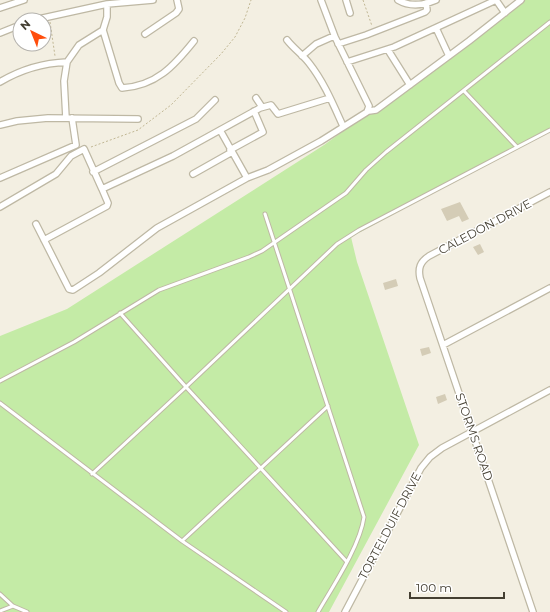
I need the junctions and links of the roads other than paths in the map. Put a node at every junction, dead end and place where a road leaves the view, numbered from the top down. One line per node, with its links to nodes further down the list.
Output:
1 (24, 0): 12 (street)
2 (153, 0): 10 (street)
3 (177, 0): 21 (street)
4 (321, 0): 22 (street)
5 (346, 0): 13 (street)
6 (398, 0): 11 (street)
7 (436, 0): 11 (street)
8 (496, 0): 14 (street); 18 (street)
9 (521, 0): 14 (street)
10 (107, 4): 15 (street); 19 (street)
11 (426, 4): 25 (street)
12 (0, 8)
13 (350, 13)
14 (505, 13): 28 (street)
15 (52, 15)
16 (550, 22): 33 (lane)
17 (12, 28): 20 (street)
18 (436, 28): 26 (street); 28 (street)
19 (103, 30): 24 (street); 29 (street)
20 (0, 33)
21 (145, 34)
22 (334, 36): 25 (street); 27 (street)
23 (288, 40): 27 (street)
24 (194, 41)
25 (338, 44): 30 (street)
26 (388, 50): 30 (street); 32 (street)
27 (302, 56): 35 (street)
28 (449, 56): 32 (street)
29 (67, 62): 31 (street); 40 (street)
30 (347, 62): 39 (street)
31 (0, 82)
32 (410, 85): 39 (street)
33 (464, 91): 47 (lane); 59 (lane)
34 (256, 98): 37 (street)
35 (330, 98): 37 (street); 44 (street)
36 (214, 100): 49 (street)
37 (262, 106): 38 (street)
38 (254, 111): 45 (street); 48 (street)
39 (369, 111): 44 (street)
40 (66, 118): 41 (street); 43 (street)
41 (72, 118): 42 (street); 51 (street)
42 (138, 119)
43 (0, 125)
44 (343, 126): 52 (street)
45 (220, 130): 48 (street); 53 (street)
46 (550, 130): 47 (lane)
47 (517, 147): 61 (lane)
48 (231, 151): 50 (street); 52 (street)
49 (93, 172): 53 (street); 55 (street)
50 (193, 174)
51 (0, 178)
52 (247, 178): 58 (street)
53 (102, 189): 58 (street)
54 (550, 192): 60 (street, CALEDON DRIVE)
55 (0, 207)
56 (265, 214): 59 (lane)
57 (36, 224): 58 (street)
58 (44, 240)
59 (275, 242): 61 (lane); 63 (lane)
60 (421, 262): 64 (street, STORMS ROAD)
61 (289, 288): 66 (lane); 69 (lane)
62 (550, 288): 64 (street)
63 (120, 313): 65 (lane); 66 (lane)
64 (443, 345): 70 (street, STORMS ROAD)
65 (0, 381)
66 (186, 387): 71 (lane); 72 (lane)
67 (550, 392): 70 (street, TORTELDUIF DRIVE)
68 (0, 403): 72 (lane)
69 (328, 406): 71 (lane); 74 (lane)
70 (472, 432): 81 (street, TORTELDUIF DRIVE); 82 (street, STORMS ROAD)
71 (260, 468): 73 (lane); 74 (lane)
72 (92, 474): 73 (lane)
73 (182, 541): 79 (lane)
74 (346, 562): 80 (lane)
75 (0, 594): 76 (lane)
76 (13, 606): 77 (lane); 78 (lane)
77 (0, 611)
78 (27, 612)
79 (286, 612)
80 (318, 612)
81 (344, 612)
82 (533, 612)

